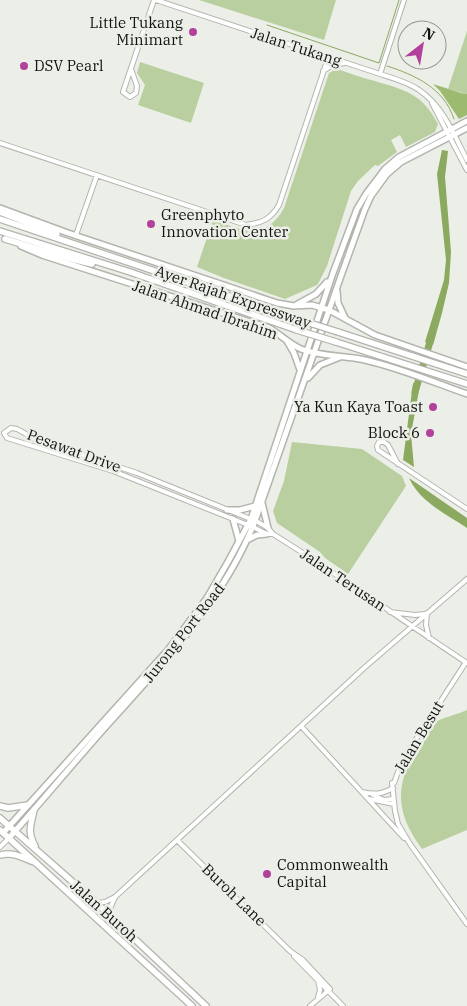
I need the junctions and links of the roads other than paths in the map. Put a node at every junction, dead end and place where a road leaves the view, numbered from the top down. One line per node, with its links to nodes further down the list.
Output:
1 (155, 0): 3 (street, Jalan Tukang); 5 (street)
2 (404, 0): 7 (street)
3 (328, 58): 4 (street, Jalan Tukang); 6 (street)
4 (344, 63): 6 (street); 7 (street, Jalan Tukang)
5 (131, 69): 5 (street)
6 (323, 71): 15 (street)
7 (380, 74): 10 (street, Jalan Tukang)
8 (467, 121): 10 (main road)
9 (467, 128): 11 (main road, Jurong Port Road)
10 (449, 131): 11 (street, Jalan Tukang); 24 (main road)
11 (452, 136): 13 (street); 14 (street); 25 (main road, Jurong Port Road)
12 (0, 143): 15 (street)
13 (467, 160)
14 (467, 170)
15 (97, 176): 20 (street)
16 (0, 208): 20 (main road, Jalan Ahmad Ibrahim)
17 (0, 212): 22 (highway)
18 (0, 219): 22 (highway, Ayer Rajah Expressway)
19 (0, 231): 23 (highway, Ayer Rajah Expressway)
20 (76, 235): 26 (main road, Jalan Ahmad Ibrahim)
21 (3, 238): 23 (highway); 30 (main road, Jalan Ahmad Ibrahim)
22 (91, 249): 36 (highway, Ayer Rajah Expressway, bridge)
23 (96, 262): 38 (highway, Ayer Rajah Expressway, bridge)
24 (332, 273): 26 (main road); 27 (main road, Jurong Port Road)
25 (338, 285): 28 (main road, Jurong Port Road); 29 (main road)
26 (294, 306): 27 (main road, Jalan Ahmad Ibrahim)
27 (321, 307): 28 (main road, Jalan Ahmad Ibrahim); 31 (main road, Jurong Port Road)
28 (329, 310): 29 (main road, Jalan Ahmad Ibrahim); 32 (main road, Jurong Port Road)
29 (345, 318): 34 (main road, Jalan Ahmad Ibrahim)
30 (284, 336): 31 (main road, Jalan Ahmad Ibrahim); 35 (main road)
31 (307, 350): 32 (main road, Jalan Ahmad Ibrahim); 35 (main road, Jurong Port Road)
32 (314, 353): 33 (main road, Jalan Ahmad Ibrahim); 37 (main road, Jurong Port Road)
33 (342, 356): 37 (main road); 39 (main road, Jalan Ahmad Ibrahim)
34 (467, 367)
35 (300, 370): 42 (main road, Jurong Port Road)
36 (467, 374)
37 (305, 381): 41 (main road, Jurong Port Road)
38 (467, 384)
39 (467, 394)
40 (398, 464): 40 (street); 44 (street)
41 (262, 503): 46 (main road, Jurong Port Road); 47 (main road)
42 (255, 506): 43 (main road); 46 (main road, Jurong Port Road)
43 (227, 510): 45 (street, Pesawat Drive); 46 (street, Pesawat Drive)
44 (467, 510)
45 (233, 519): 46 (street, Pesawat Drive); 49 (main road)
46 (252, 523): 47 (street, Jalan Terusan); 48 (main road, Jurong Port Road); 49 (main road, Jurong Port Road)
47 (269, 532): 48 (main road); 51 (street, Jalan Terusan)
48 (247, 540): 65 (main road, Jurong Port Road)
49 (239, 542): 63 (main road, Jurong Port Road)
50 (467, 579): 52 (street)
51 (389, 612): 52 (street); 53 (street, Jalan Terusan)
52 (427, 613): 53 (street); 54 (street)
53 (412, 627): 54 (street, Jalan Terusan); 56 (street)
54 (429, 638): 55 (street, Jalan Terusan)
55 (466, 663): 57 (street, Jalan Besut)
56 (300, 726): 58 (street, Jalan Besut); 71 (street)
57 (393, 788): 59 (street); 61 (street, Jalan Besut)
58 (361, 791): 59 (street); 60 (street, Jalan Besut)
59 (371, 794): 61 (street)
60 (368, 799): 62 (street); 72 (street, Jalan Besut)
61 (393, 799): 62 (street, Jalan Besut)
62 (394, 804): 72 (street, Jalan Besut)
63 (28, 805): 64 (highway); 67 (main road, Jurong Port Road)
64 (0, 806)
65 (34, 810): 68 (main road, Jurong Port Road); 74 (highway)
66 (0, 818): 67 (highway, Jalan Buroh)
67 (10, 826): 68 (highway, Jalan Buroh); 69 (main road, Jurong Port Road)
68 (15, 831): 70 (main road, Jurong Port Road); 74 (highway, Jalan Buroh)
69 (1, 833): 70 (highway, Jalan Buroh)
70 (9, 838): 73 (street, Jurong Port Road); 76 (highway, Jalan Buroh)
71 (177, 840): 77 (street); 81 (street, Buroh Lane)
72 (410, 844): 80 (street, Jalan Besut)
73 (0, 847)
74 (37, 850): 78 (highway, Jalan Buroh)
75 (0, 855): 76 (highway)
76 (38, 863): 85 (highway, Jalan Buroh)
77 (114, 897): 78 (street); 79 (street)
78 (96, 903): 79 (highway, Jalan Buroh)
79 (108, 915): 86 (highway, Jalan Buroh)
80 (467, 924)
81 (301, 962): 82 (street); 83 (street)
82 (318, 980): 83 (street); 84 (street)
83 (329, 990): 84 (street); 88 (street)
84 (318, 999): 87 (street)
85 (192, 1006)
86 (206, 1006)
87 (310, 1006)
88 (343, 1006)

